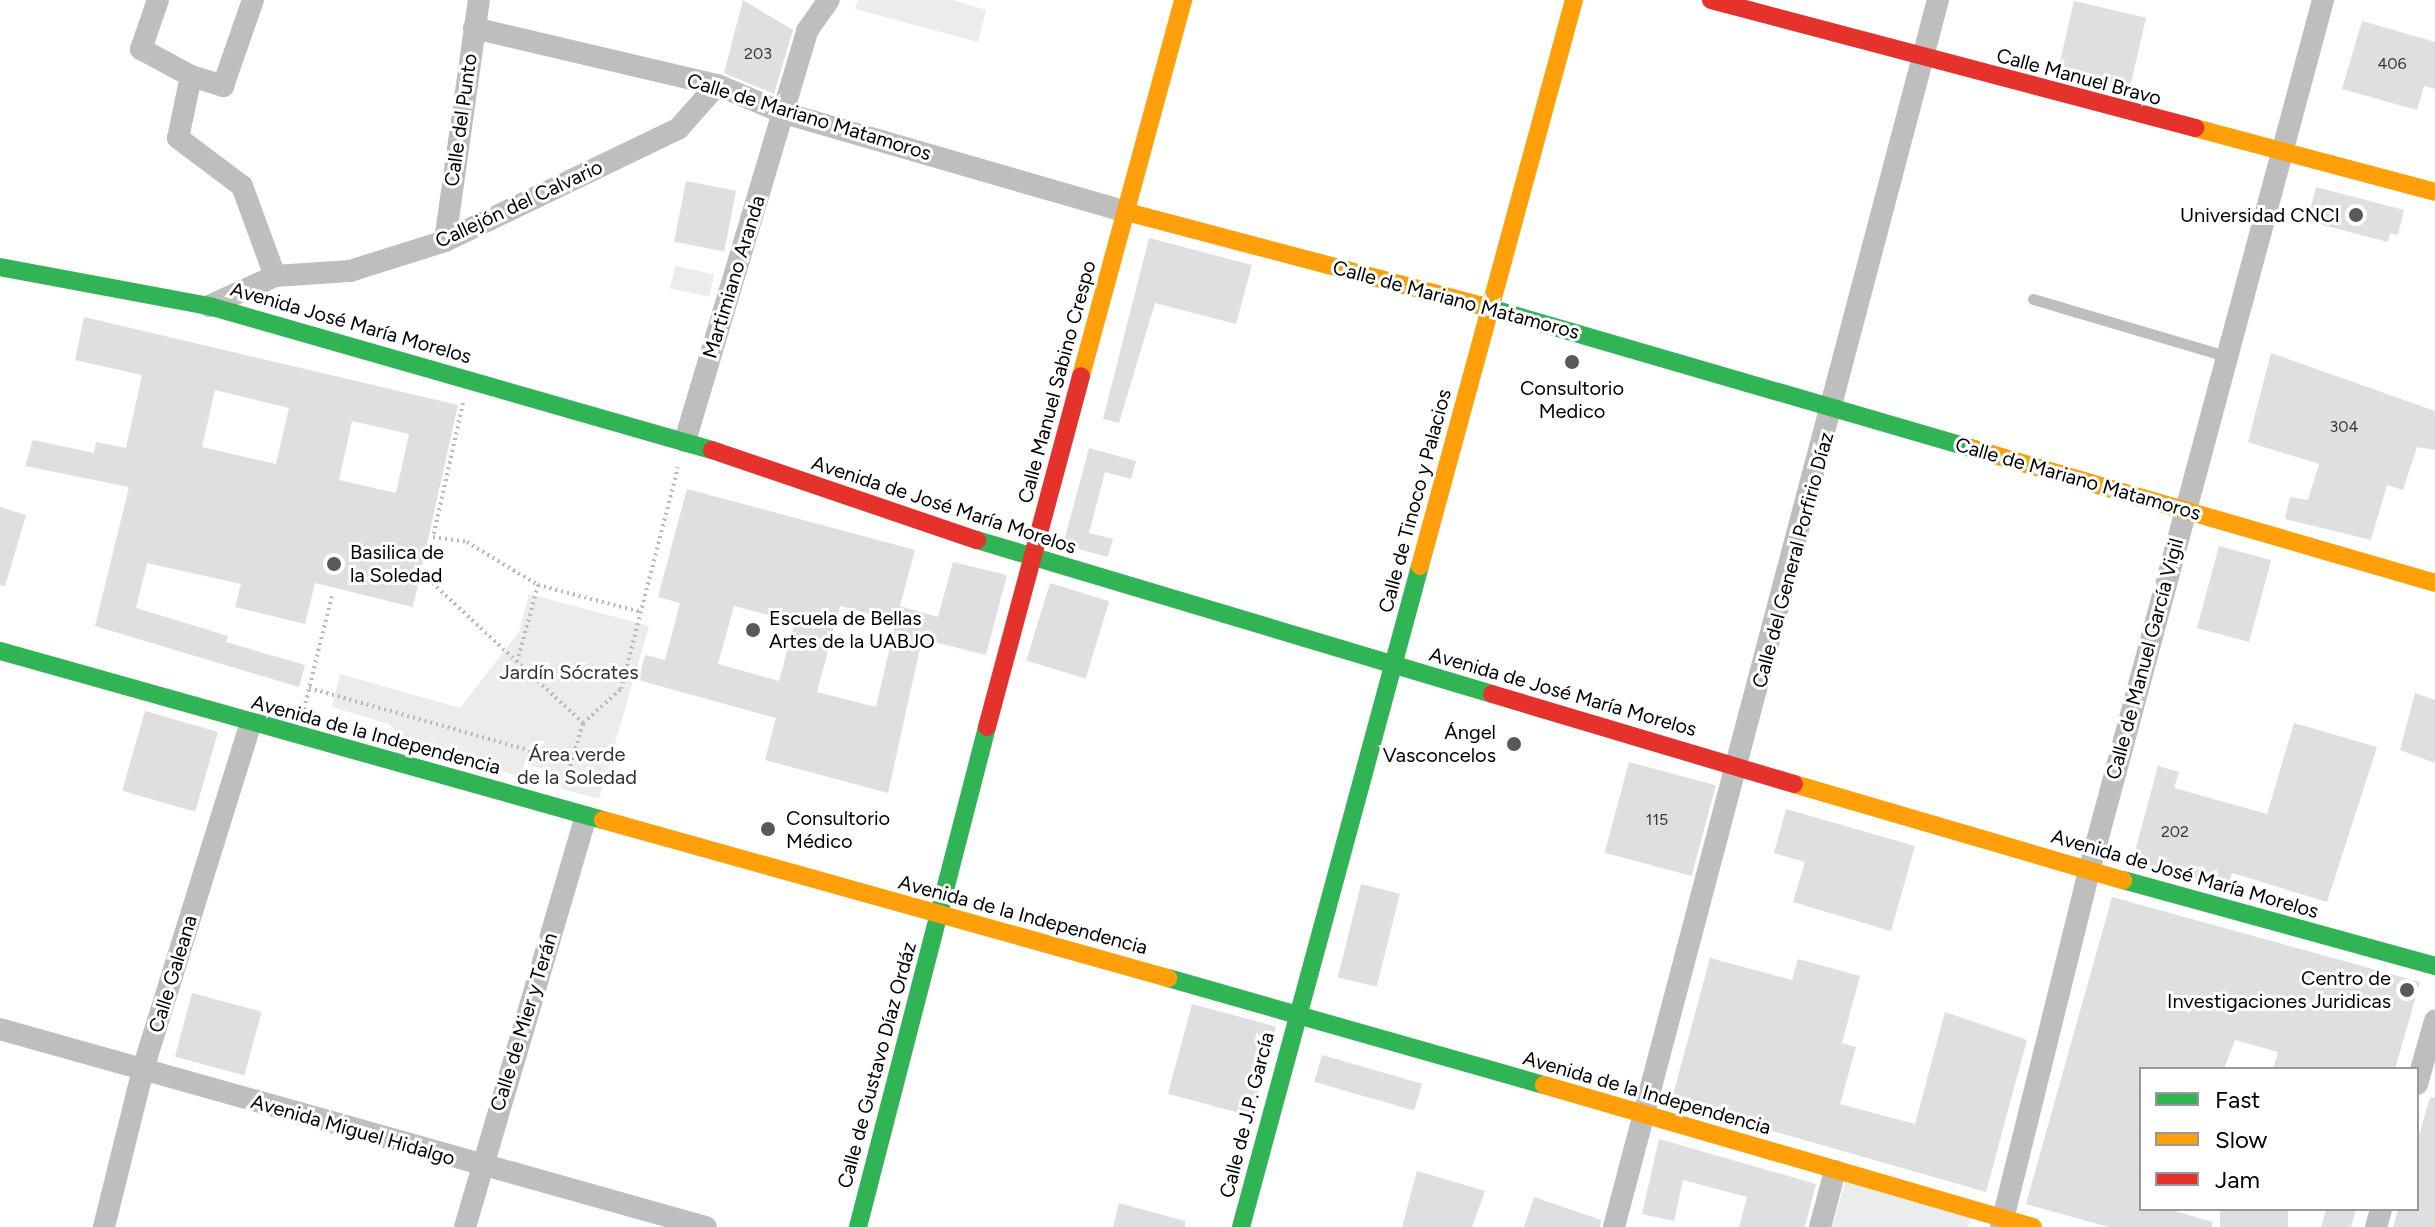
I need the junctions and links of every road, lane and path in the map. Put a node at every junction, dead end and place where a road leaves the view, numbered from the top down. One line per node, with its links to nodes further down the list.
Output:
1 (158, 0): 12 (street)
2 (253, 0): 12 (street)
3 (479, 0): 10 (street, Calle del Punto)
4 (829, 0): 14 (street, Martimiano Aranda)
5 (1183, 0): 17 (street, Calle Manuel Sabino Crespo)
6 (1574, 0): 23 (street, Calle de Tinoco y Palacios)
7 (1711, 0): 11 (street, Calle Manuel Bravo)
8 (1938, 0): 11 (street, Calle del General Porfirio Díaz)
9 (2323, 0): 15 (street, Calle de Manuel García Vigil)
10 (474, 28): 13 (street, Calle de Mariano Matamoros); 18 (street, Calle del Punto)
11 (1924, 57): 15 (street, Calle Manuel Bravo); 26 (street, Calle del General Porfirio Díaz)
12 (191, 76): 20 (street)
13 (717, 85): 14 (street, Calle de Mariano Matamoros); 18 (street, Callejón del Calvario)
14 (784, 113): 17 (street, Calle de Mariano Matamoros); 27 (street, Martimiano Aranda)
15 (2280, 154): 16 (street, Calle Manuel Bravo); 24 (street, Calle de Manuel García Vigil)
16 (2435, 192)
17 (1127, 212): 23 (street, Calle de Mariano Matamoros); 30 (street, Calle Manuel Sabino Crespo)
18 (445, 241): 20 (street, Callejón del Calvario)
19 (0, 267): 22 (street, Avenida José María Morelos)
20 (275, 276): 22 (street, Callejón del Calvario)
21 (2033, 299): 24 (lane)
22 (209, 306): 27 (street, Avenida José María Morelos)
23 (1489, 308): 26 (street, Calle de Mariano Matamoros); 38 (street, Calle de Tinoco y Palacios)
24 (2226, 356): 29 (street, Calle de Manuel García Vigil)
25 (462, 406): 33 (path)
26 (1834, 409): 29 (street, Calle de Mariano Matamoros); 44 (street, Calle del General Porfirio Díaz)
27 (685, 441): 30 (street, Avenida de José María Morelos)
28 (677, 471): 35 (path)
29 (2184, 509): 32 (street, Calle de Mariano Matamoros); 47 (street, Calle de Manuel García Vigil)
30 (1031, 558): 38 (street, Avenida de José María Morelos); 48 (street, Calle Manuel Sabino Crespo)
31 (428, 579): 37 (path)
32 (2435, 583)
33 (538, 585): 35 (path); 37 (path)
34 (332, 595): 39 (path)
35 (641, 612): 41 (path)
36 (0, 651): 40 (street, Avenida de la Independencia)
37 (517, 662): 41 (path)
38 (1395, 665): 44 (street, Avenida de José María Morelos); 50 (street, Calle de Tinoco y Palacios)
39 (309, 688): 42 (path); 43 (path)
40 (251, 723): 42 (street, Avenida de la Independencia); 53 (street, Calle Galeana)
41 (583, 723): 43 (path)
42 (297, 735): 45 (street, Avenida de la Independencia)
43 (571, 762): 45 (path)
44 (1738, 766): 47 (street, Avenida de José María Morelos); 55 (street, Calle del General Porfirio Díaz)
45 (558, 808): 46 (street, Avenida de la Independencia)
46 (586, 817): 48 (street, Avenida de la Independencia); 56 (street, Calle de Mier y Terán)
47 (2089, 871): 49 (street, Avenida de José María Morelos); 58 (street, Calle de Manuel García Vigil)
48 (940, 915): 50 (street, Avenida de la Independencia); 62 (street, Calle de Gustavo Díaz Ordáz)
49 (2435, 966)
50 (1295, 1013): 55 (street, Avenida de la Independencia); 63 (street, Calle de J.P. García)
51 (2435, 1021): 54 (street)
52 (0, 1029): 53 (street, Avenida Miguel Hidalgo)
53 (143, 1069): 56 (street, Avenida Miguel Hidalgo); 59 (street, Calle Galeana)
54 (2419, 1077)
55 (1642, 1116): 57 (street, Avenida de la Independencia); 64 (street, Calle del General Porfirio Díaz)
56 (480, 1167): 60 (street, Calle de Mier y Terán); 61 (street, Avenida Miguel Hidalgo)
57 (1835, 1171): 58 (street, Avenida de la Independencia); 65 (street)
58 (2002, 1223): 66 (street, Avenida de la Independencia)
59 (104, 1227)
60 (465, 1227)
61 (706, 1227)
62 (858, 1227)
63 (1241, 1227)
64 (1614, 1227)
65 (1820, 1227)
66 (2033, 1227)

